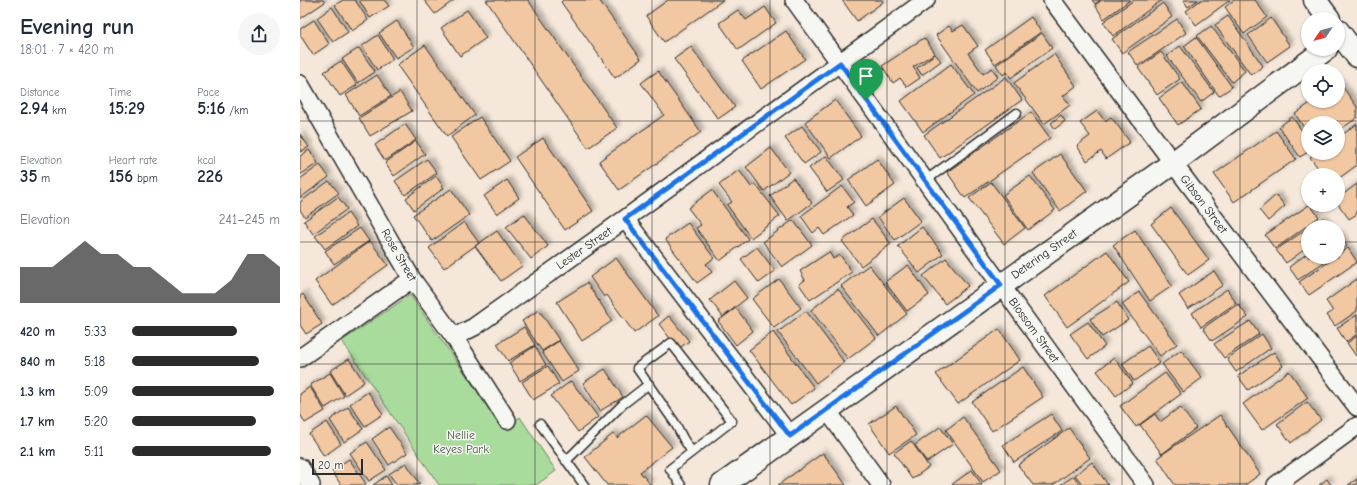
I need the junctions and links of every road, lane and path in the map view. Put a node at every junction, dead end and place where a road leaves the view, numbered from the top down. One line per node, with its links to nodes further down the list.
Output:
1 (794, 0): 9 (street, Blossom Street)
2 (926, 0): 9 (street, Lester Street)
3 (1052, 0): 12 (street, Gibson Street)
4 (1315, 0): 5 (street)
5 (1324, 12)
6 (1345, 42): 8 (street)
7 (1314, 56): 12 (street, Detering Street)
8 (1357, 56)
9 (840, 63): 13 (street, Blossom Street); 14 (street, Lester Street)
10 (300, 84): 15 (street, Rose Street)
11 (1017, 113): 13 (lane)
12 (1173, 163): 16 (street, Detering Street); 20 (street, Gibson Street)
13 (925, 181): 16 (street, Blossom Street)
14 (625, 219): 17 (street, Lester Street); 25 (street)
15 (412, 279): 17 (street, Rose Street); 18 (street)
16 (1001, 285): 21 (street, Detering Street); 34 (street, Blossom Street)
17 (454, 337): 22 (street, Rose Street)
18 (300, 358)
19 (649, 384): 26 (lane); 26 (lane); 27 (lane)
20 (1357, 408)
21 (827, 410): 25 (street, Detering Street); 33 (street)
22 (507, 420)
23 (540, 424): 27 (lane)
24 (1357, 426): 35 (street)
25 (790, 436): 32 (street, Detering Street)
26 (692, 452): 31 (lane)
27 (566, 460): 30 (lane)
28 (300, 467): 29 (street)
29 (311, 485)
30 (584, 485)
31 (681, 485)
32 (722, 485)
33 (881, 485)
34 (1146, 485)
35 (1276, 485)

